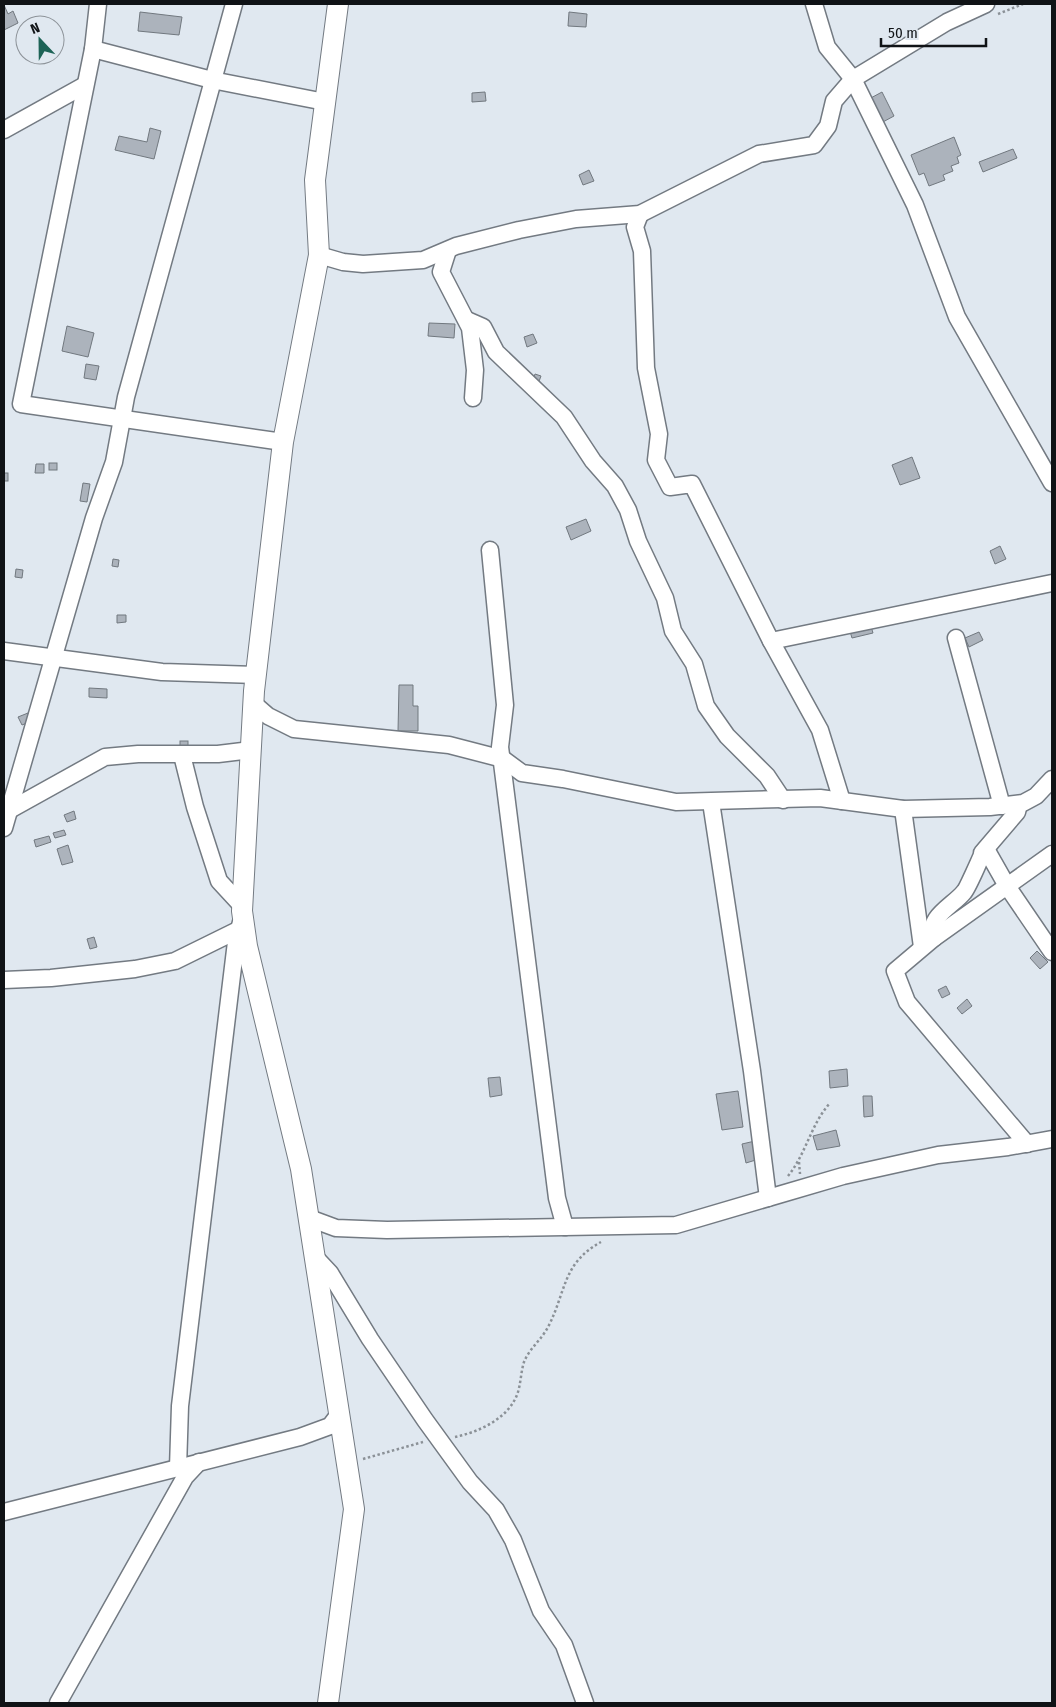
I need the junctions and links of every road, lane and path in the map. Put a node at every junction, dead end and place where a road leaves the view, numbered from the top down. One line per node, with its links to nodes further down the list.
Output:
1 (98, 4): 6 (street)
2 (234, 4): 8 (street)
3 (338, 4): 10 (street)
4 (814, 4): 7 (street)
5 (986, 4): 7 (street)
6 (93, 49): 8 (street); 9 (street)
7 (853, 79): 12 (street); 19 (street)
8 (212, 80): 10 (street); 17 (street)
9 (85, 85): 11 (street); 17 (street)
10 (325, 102): 14 (street)
11 (4, 130)
12 (640, 214): 13 (street); 23 (street)
13 (448, 250): 14 (street); 15 (street)
14 (319, 255): 18 (street)
15 (467, 320): 16 (street); 32 (street)
16 (473, 398)
17 (122, 418): 18 (street); 25 (street)
18 (284, 442): 26 (street)
19 (1052, 482)
20 (490, 550): 30 (street)
21 (1052, 583): 23 (street)
22 (956, 638): 36 (street)
23 (771, 641): 34 (street)
24 (4, 651): 25 (street)
25 (53, 657): 26 (street); 38 (street)
26 (256, 675): 27 (street)
27 (253, 703): 28 (street); 30 (street)
28 (251, 750): 29 (street); 43 (street)
29 (182, 755): 38 (street); 43 (street)
30 (503, 759): 33 (street); 52 (street)
31 (1052, 779): 35 (street)
32 (783, 800): 33 (street); 34 (street)
33 (711, 802): 50 (street)
34 (842, 802): 37 (street)
35 (1019, 804): 36 (street); 40 (street)
36 (1002, 806): 37 (street)
37 (903, 809): 44 (street)
38 (7, 812): 39 (street)
39 (4, 828)
40 (986, 849): 42 (street); 44 (street)
41 (1052, 854): 42 (street)
42 (1007, 886): 44 (street); 45 (street)
43 (241, 919): 46 (street); 51 (street); 59 (street)
44 (928, 943): 49 (street)
45 (1052, 952)
46 (4, 980)
47 (830, 1103): 50 (path)
48 (1052, 1139): 49 (street)
49 (1026, 1144): 50 (street)
50 (768, 1195): 52 (street)
51 (308, 1218): 52 (street); 54 (street)
52 (565, 1227)
53 (605, 1240): 56 (path)
54 (315, 1257): 55 (street); 56 (street)
55 (339, 1414): 57 (street); 58 (street)
56 (439, 1440): 58 (path); 63 (street)
57 (204, 1460): 59 (street); 61 (street)
58 (347, 1463): 62 (street)
59 (178, 1468): 60 (street)
60 (4, 1512)
61 (58, 1703)
62 (328, 1703)
63 (585, 1703)

